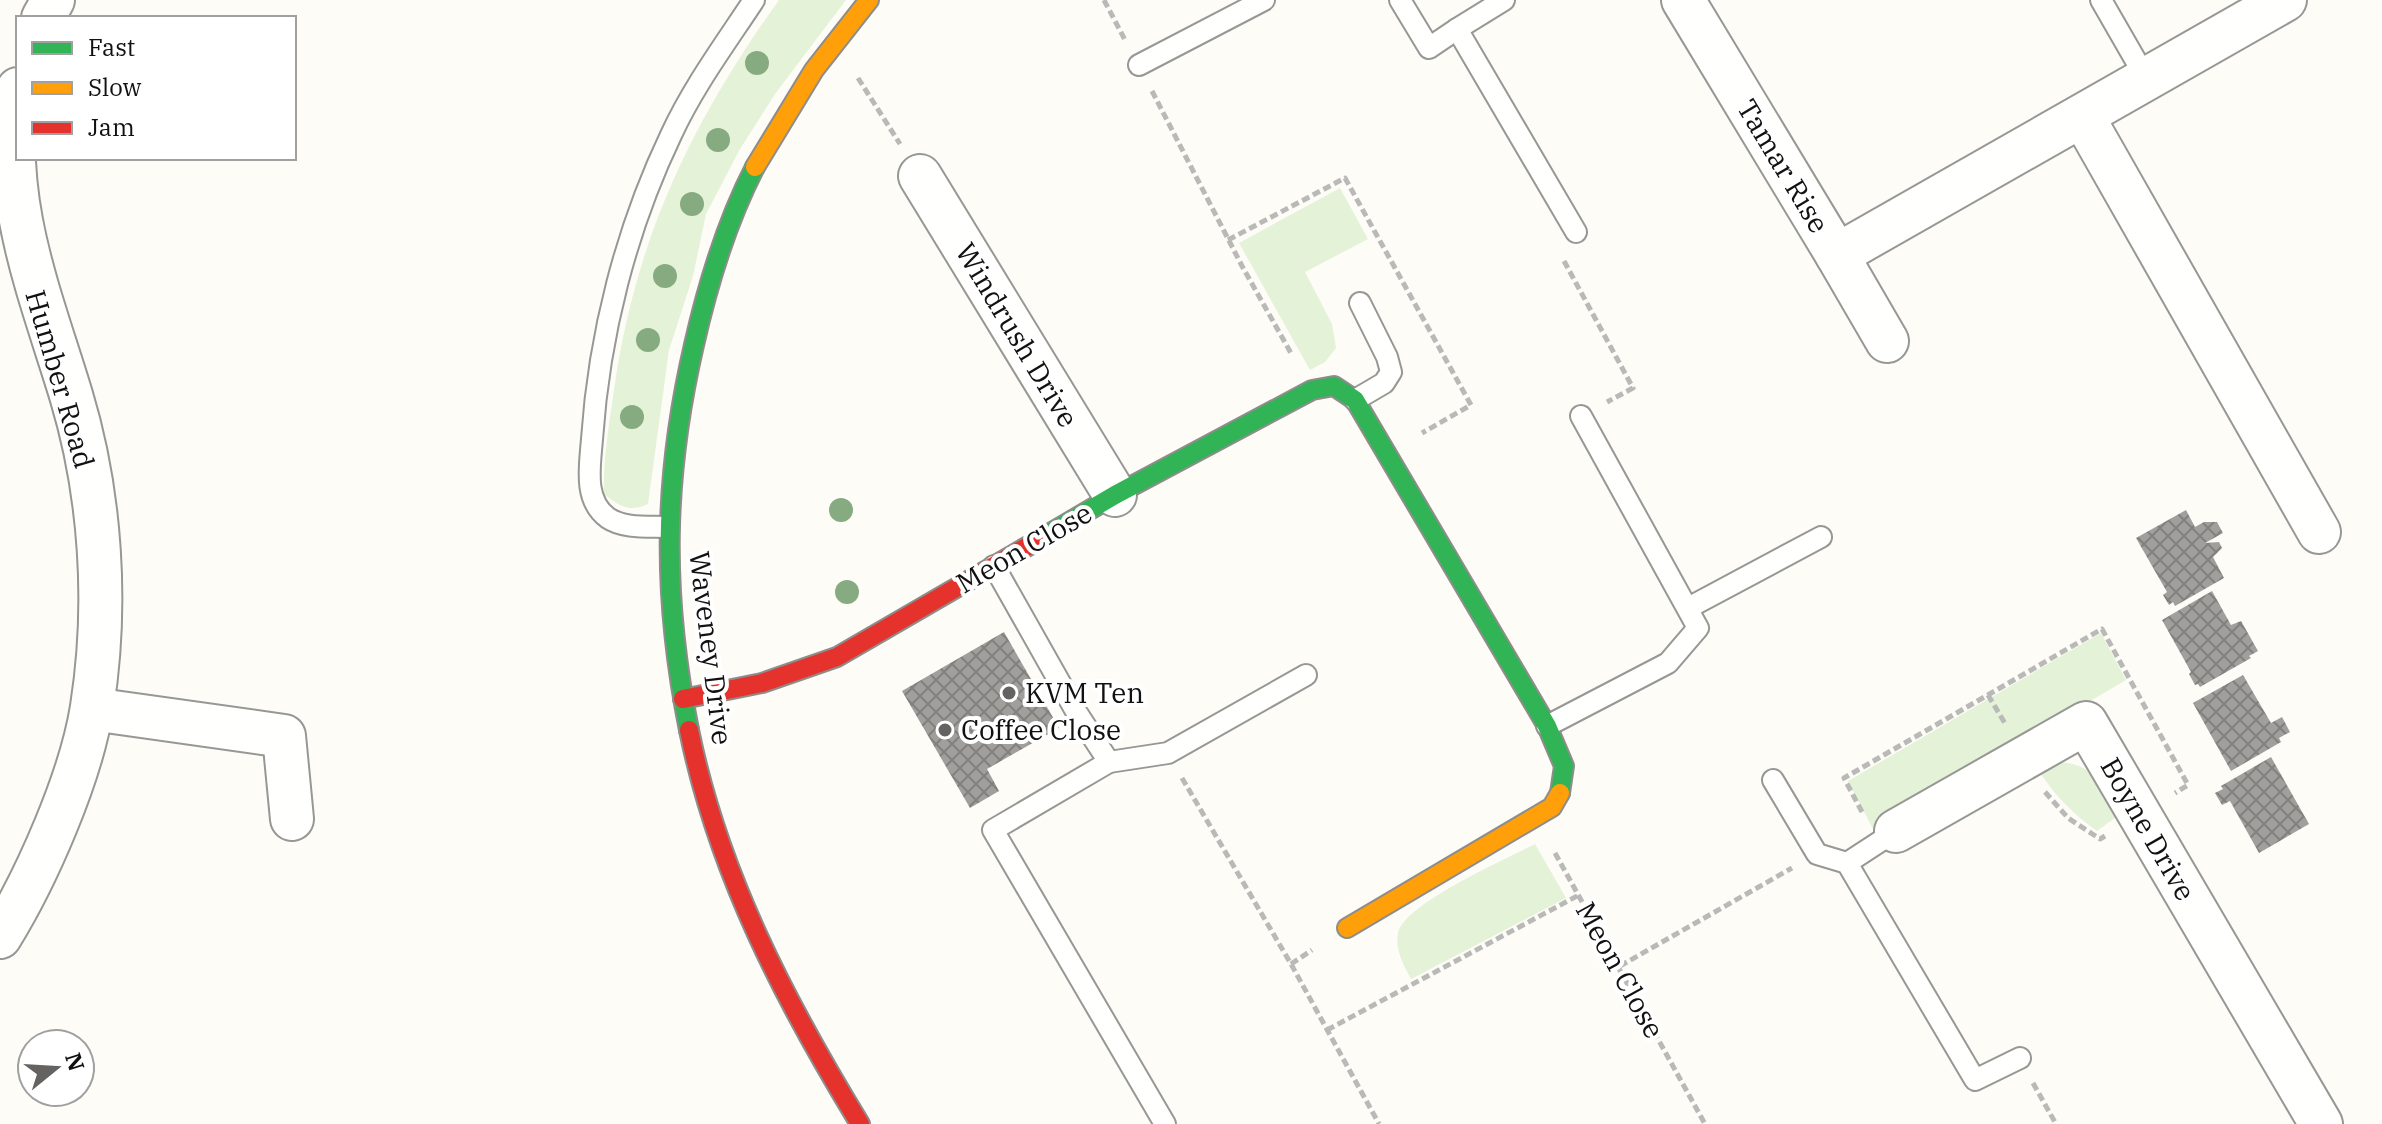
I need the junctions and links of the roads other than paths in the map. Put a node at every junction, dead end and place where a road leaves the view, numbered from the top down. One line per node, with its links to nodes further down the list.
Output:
1 (754, 0): 22 (lane)
2 (869, 0): 22 (street, Waveney Drive)
3 (1264, 0): 10 (lane)
4 (1400, 0): 9 (lane)
5 (1504, 0): 9 (lane)
6 (1683, 0): 16 (street, Tamar Rise)
7 (2101, 0): 11 (lane)
8 (2285, 0): 11 (street, Tamar Rise)
9 (1457, 29): 15 (lane)
10 (1139, 65)
11 (2147, 80): 13 (street, Tamar Rise)
12 (11, 94): 29 (street, Humber Road)
13 (2083, 117): 16 (street, Tamar Rise); 23 (street)
14 (920, 176): 21 (street, Windrush Drive)
15 (1576, 232)
16 (1837, 255): 18 (street)
17 (1360, 303): 19 (lane)
18 (1887, 341)
19 (1355, 400): 21 (street, Meon Close); 30 (street)
20 (1581, 416): 26 (lane)
21 (1115, 495): 25 (street, Meon Close)
22 (668, 527): 28 (street, Waveney Drive)
23 (2319, 532)
24 (1821, 537): 26 (lane)
25 (994, 566): 28 (street, Meon Close); 31 (lane)
26 (1688, 608): 30 (lane)
27 (1306, 675): 31 (lane)
28 (683, 699): 39 (street, Waveney Drive)
29 (92, 709): 33 (street); 37 (street, Humber Road)
30 (1547, 726): 36 (street)
31 (1109, 762): 40 (lane)
32 (1773, 780): 35 (lane)
33 (292, 819)
34 (1896, 831): 35 (lane); 41 (street, Boyne Drive)
35 (1847, 863): 38 (lane)
36 (1347, 928)
37 (0, 937)
38 (2020, 1058)
39 (860, 1124)
40 (1165, 1124)
41 (2321, 1124)

